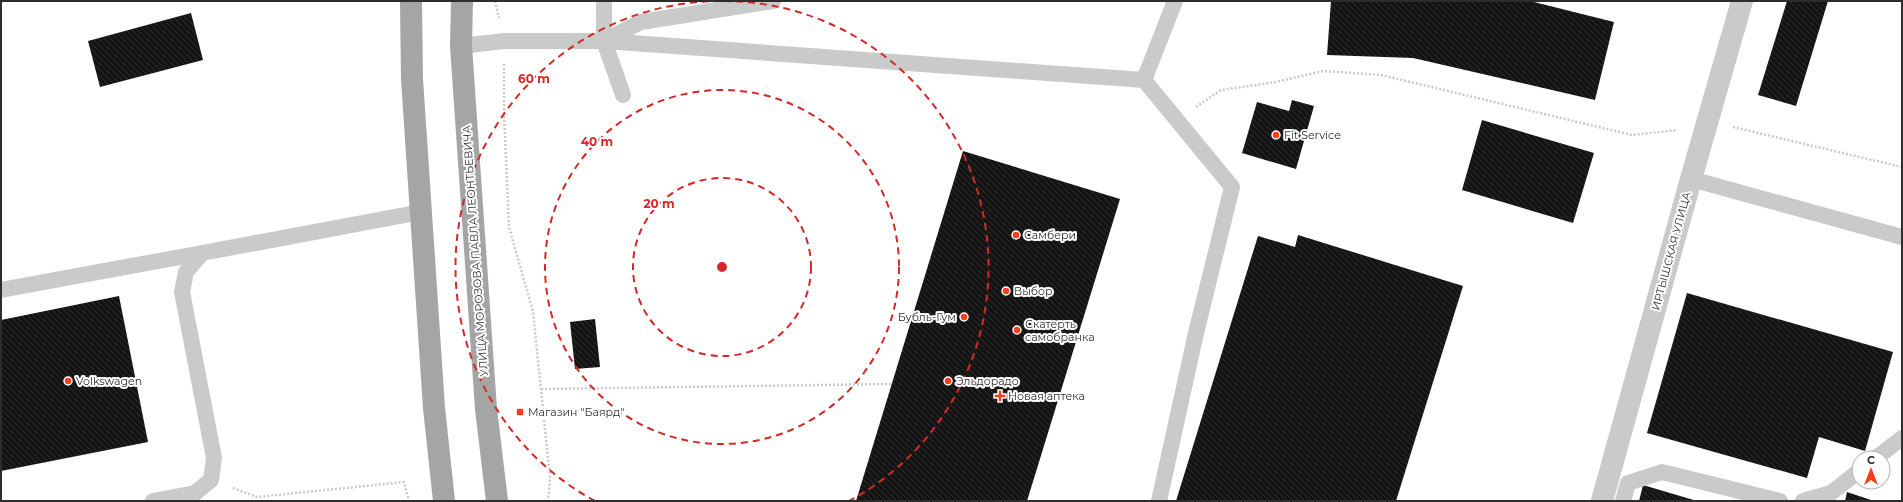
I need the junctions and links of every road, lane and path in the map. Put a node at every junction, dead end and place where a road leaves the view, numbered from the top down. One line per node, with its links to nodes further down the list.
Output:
1 (411, 1): 16 (main road)
2 (462, 1): 9 (main road, УЛИЦА МОРОЗОВА ПАВЛА ЛЕОНТЬЕВИЧА)
3 (604, 1): 8 (lane)
4 (773, 1): 8 (lane)
5 (1174, 1): 10 (lane)
6 (1742, 1): 13 (street, ИРТЫШСКАЯ УЛИЦА)
7 (504, 41): 8 (lane); 9 (lane); 21 (path)
8 (604, 41): 10 (lane); 11 (lane)
9 (461, 46): 29 (main road, УЛИЦА МОРОЗОВА ПАВЛА ЛЕОНТЬЕВИЧА)
10 (1144, 80): 31 (lane)
11 (623, 95)
12 (1190, 112): 13 (path)
13 (1706, 127): 14 (path); 15 (street, ИРТЫШСКАЯ УЛИЦА)
14 (1902, 167)
15 (1691, 179): 17 (lane); 32 (street, ИРТЫШСКАЯ УЛИЦА)
16 (421, 212): 18 (lane); 28 (main road)
17 (1902, 237)
18 (202, 253): 19 (lane); 24 (lane)
19 (1, 290)
20 (892, 384): 21 (path)
21 (541, 389): 30 (path)
22 (1902, 438): 23 (lane)
23 (1886, 450)
24 (211, 480): 26 (lane); 27 (path)
25 (1851, 482): 35 (lane)
26 (153, 501)
27 (409, 501)
28 (444, 501)
29 (497, 501)
30 (548, 501)
31 (1158, 501)
32 (1602, 501)
33 (1623, 501): 34 (lane)
34 (1780, 501)
35 (1803, 501)

